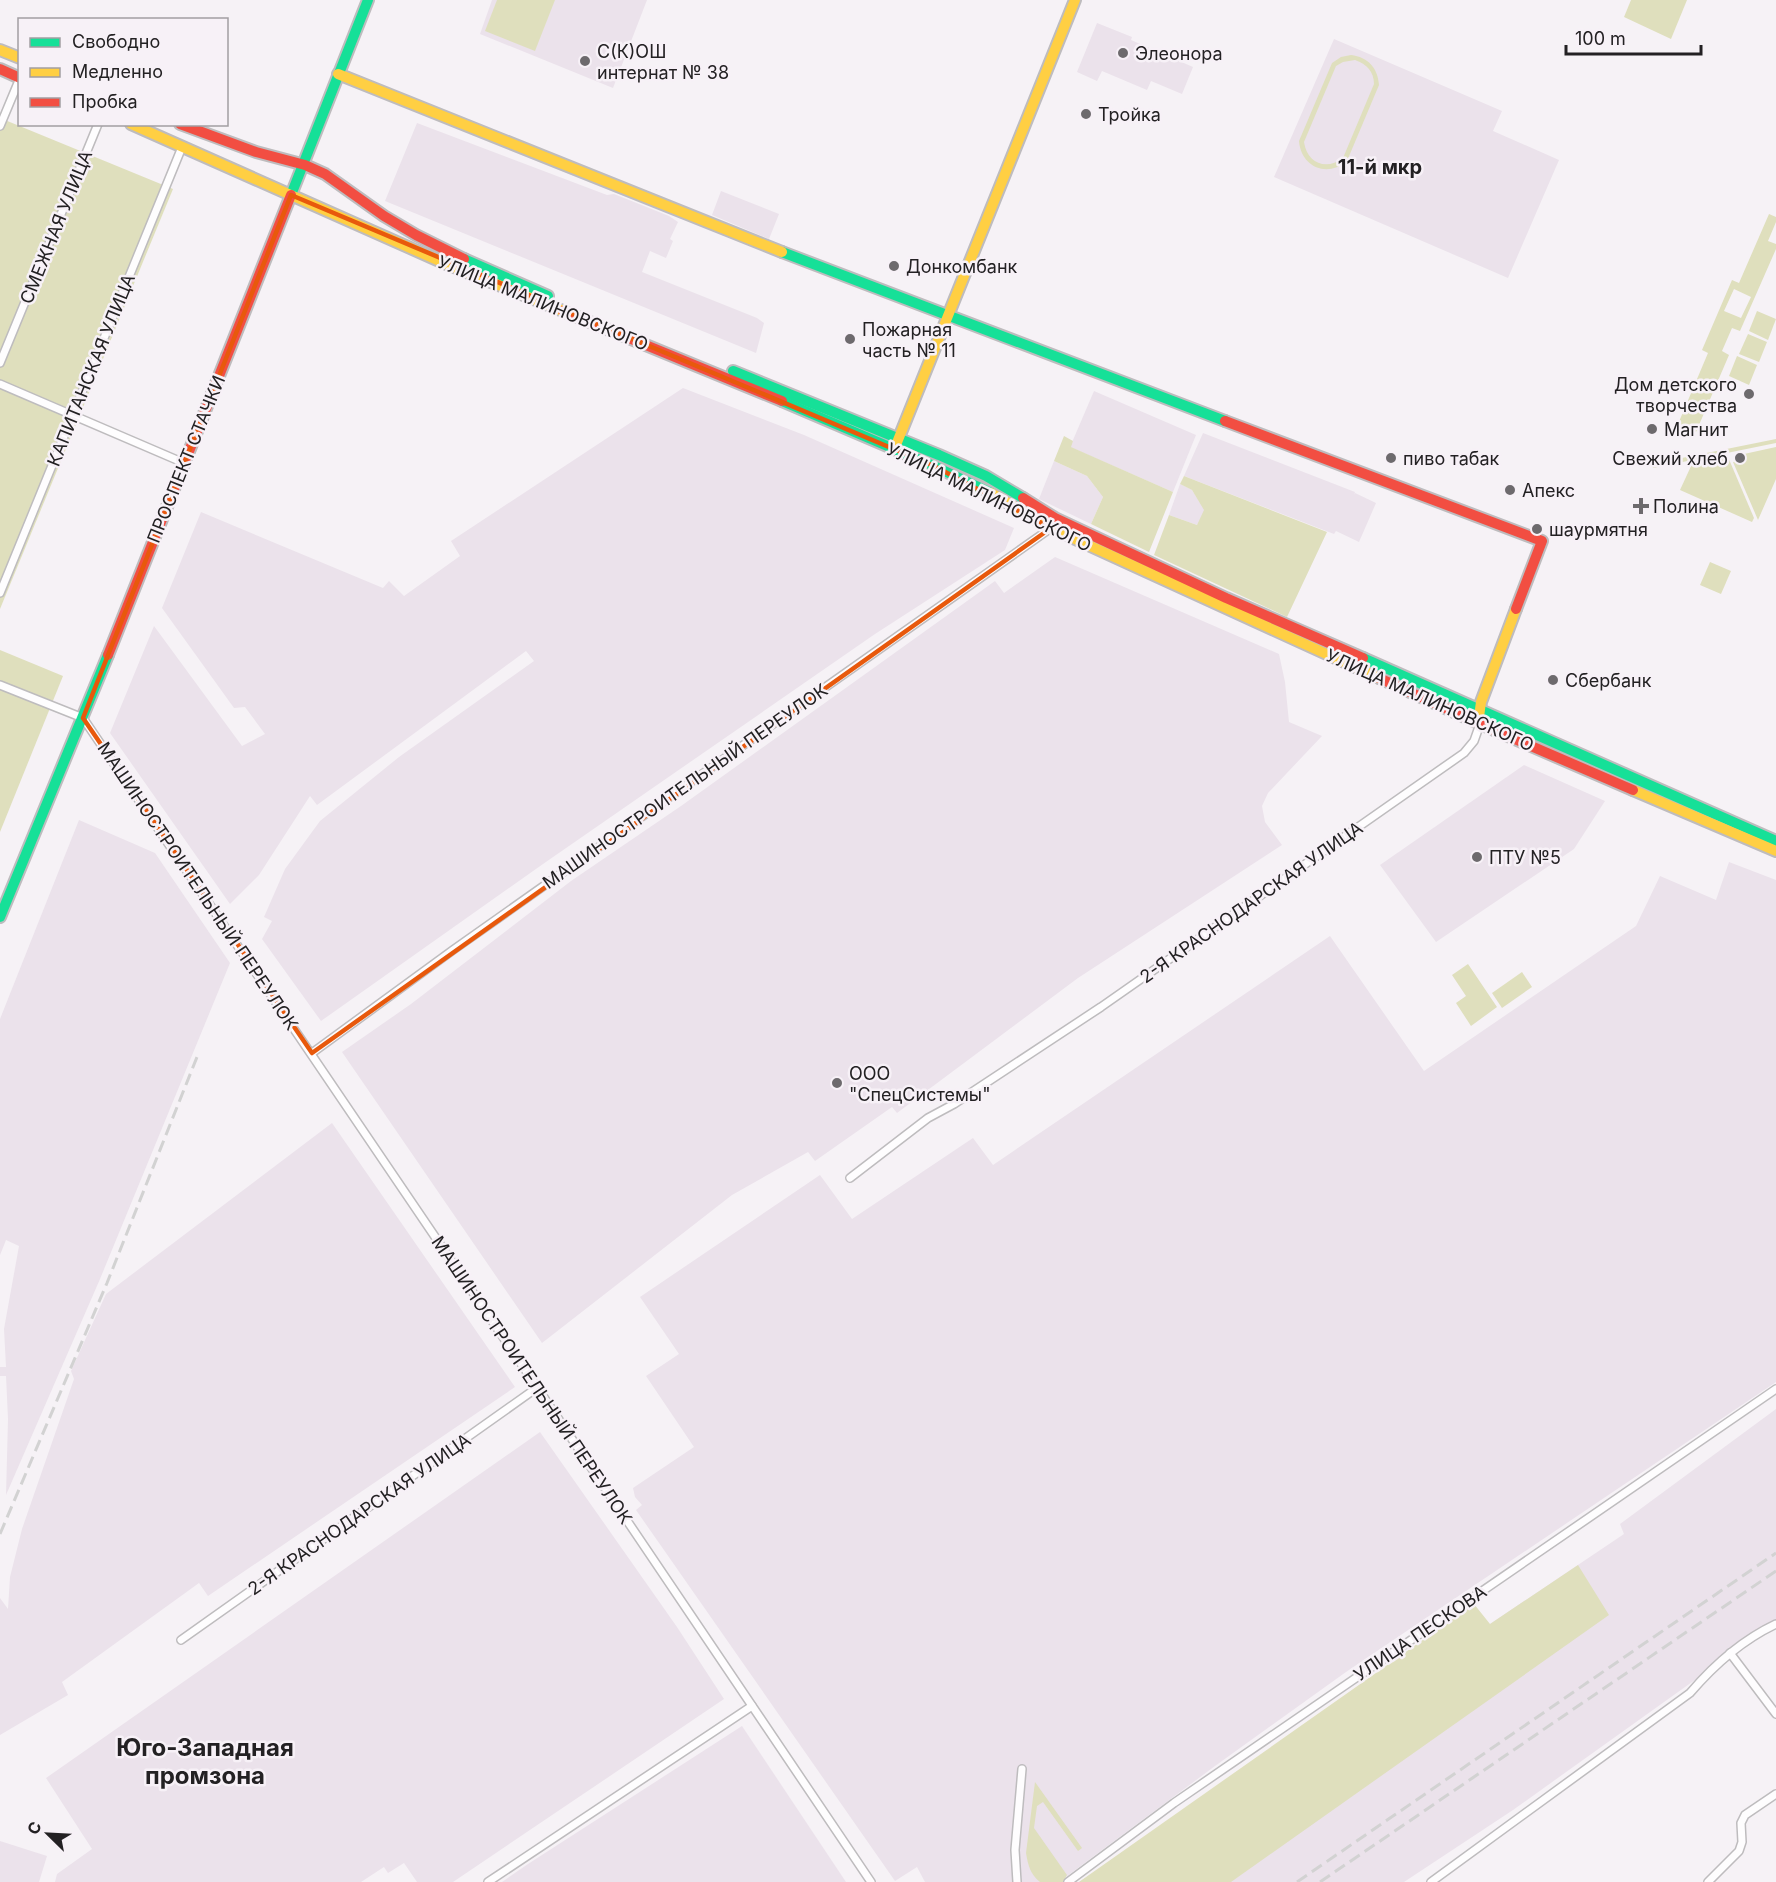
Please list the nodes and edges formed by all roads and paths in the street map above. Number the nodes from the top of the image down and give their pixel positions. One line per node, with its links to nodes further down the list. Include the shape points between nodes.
1 (368, 0): 6 (main road, ПРОСПЕКТ СТАЧКИ)
2 (1075, 0): 16 (main road)
3 (0, 50): 4 (main road)
4 (18, 57)
5 (0, 69): 7 (main road)
6 (338, 74): 14 (main road, ПРОСПЕКТ СТАЧКИ); 16 (main road)
7 (18, 77)
8 (18, 83): 9 (street)
9 (0, 126)
10 (97, 126): 17 (street, СМЕЖНАЯ УЛИЦА)
11 (135, 126): 13 (main road, УЛИЦА МАЛИНОВСКОГО)
12 (185, 126): 14 (main road, УЛИЦА МАЛИНОВСКОГО)
13 (182, 147): 15 (main road, УЛИЦА МАЛИНОВСКОГО); 19 (street, КАПИТАНСКАЯ УЛИЦА)
14 (305, 165): 15 (main road, ПРОСПЕКТ СТАЧКИ); 20 (main road, УЛИЦА МАЛИНОВСКОГО, via 449,252)
15 (291, 195): 20 (main road, УЛИЦА МАЛИНОВСКОГО, via 444,263); 21 (main road, ПРОСПЕКТ СТАЧКИ)
16 (949, 315): 20 (main road); 26 (main road, via 1542,541)
17 (0, 363)
18 (0, 384): 19 (street)
19 (73, 414): 21 (street); 24 (street, КАПИТАНСКАЯ УЛИЦА)
20 (897, 444): 22 (main road, УЛИЦА МАЛИНОВСКОГО, via 939,455 986,476); 23 (main road, УЛИЦА МАЛИНОВСКОГО)
21 (184, 463): 27 (main road, ПРОСПЕКТ СТАЧКИ)
22 (1055, 518): 23 (street); 26 (main road, УЛИЦА МАЛИНОВСКОГО)
23 (1051, 528): 28 (main road, УЛИЦА МАЛИНОВСКОГО); 32 (street, МАШИНОСТРОИТЕЛЬНЫЙ ПЕРЕУЛОК)
24 (0, 593)
25 (0, 685): 27 (street)
26 (1479, 711): 28 (main road); 29 (main road, УЛИЦА МАЛИНОВСКОГО)
27 (83, 718): 31 (main road, ПРОСПЕКТ СТАЧКИ); 32 (street, МАШИНОСТРОИТЕЛЬНЫЙ ПЕРЕУЛОК)
28 (1480, 724): 30 (main road, УЛИЦА МАЛИНОВСКОГО); 33 (street, 2-Я КРАСНОДАРСКАЯ УЛИЦА, via 1464,753 1101,1007 928,1118)
29 (1776, 841)
30 (1776, 851)
31 (0, 917)
32 (312, 1053): 34 (street, МАШИНОСТРОИТЕЛЬНЫЙ ПЕРЕУЛОК)
33 (850, 1178)
34 (538, 1387): 37 (street, 2-Я КРАСНОДАРСКАЯ УЛИЦА); 39 (street, МАШИНОСТРОИТЕЛЬНЫЙ ПЕРЕУЛОК)
35 (1776, 1389): 46 (street, УЛИЦА ПЕСКОВА, via 1174,1803)
36 (1776, 1624): 38 (street)
37 (181, 1640)
38 (1730, 1653): 40 (street); 47 (street, via 1690,1693)
39 (752, 1706): 43 (street); 44 (street, МАШИНОСТРОИТЕЛЬНЫЙ ПЕРЕУЛОК)
40 (1776, 1714)
41 (1022, 1769): 45 (street, via 1015,1850)
42 (1776, 1794): 48 (street, via 1745,1815 1739,1851)
43 (488, 1882)
44 (871, 1882)
45 (1017, 1882)
46 (1068, 1882)
47 (1431, 1882)
48 (1708, 1882)

